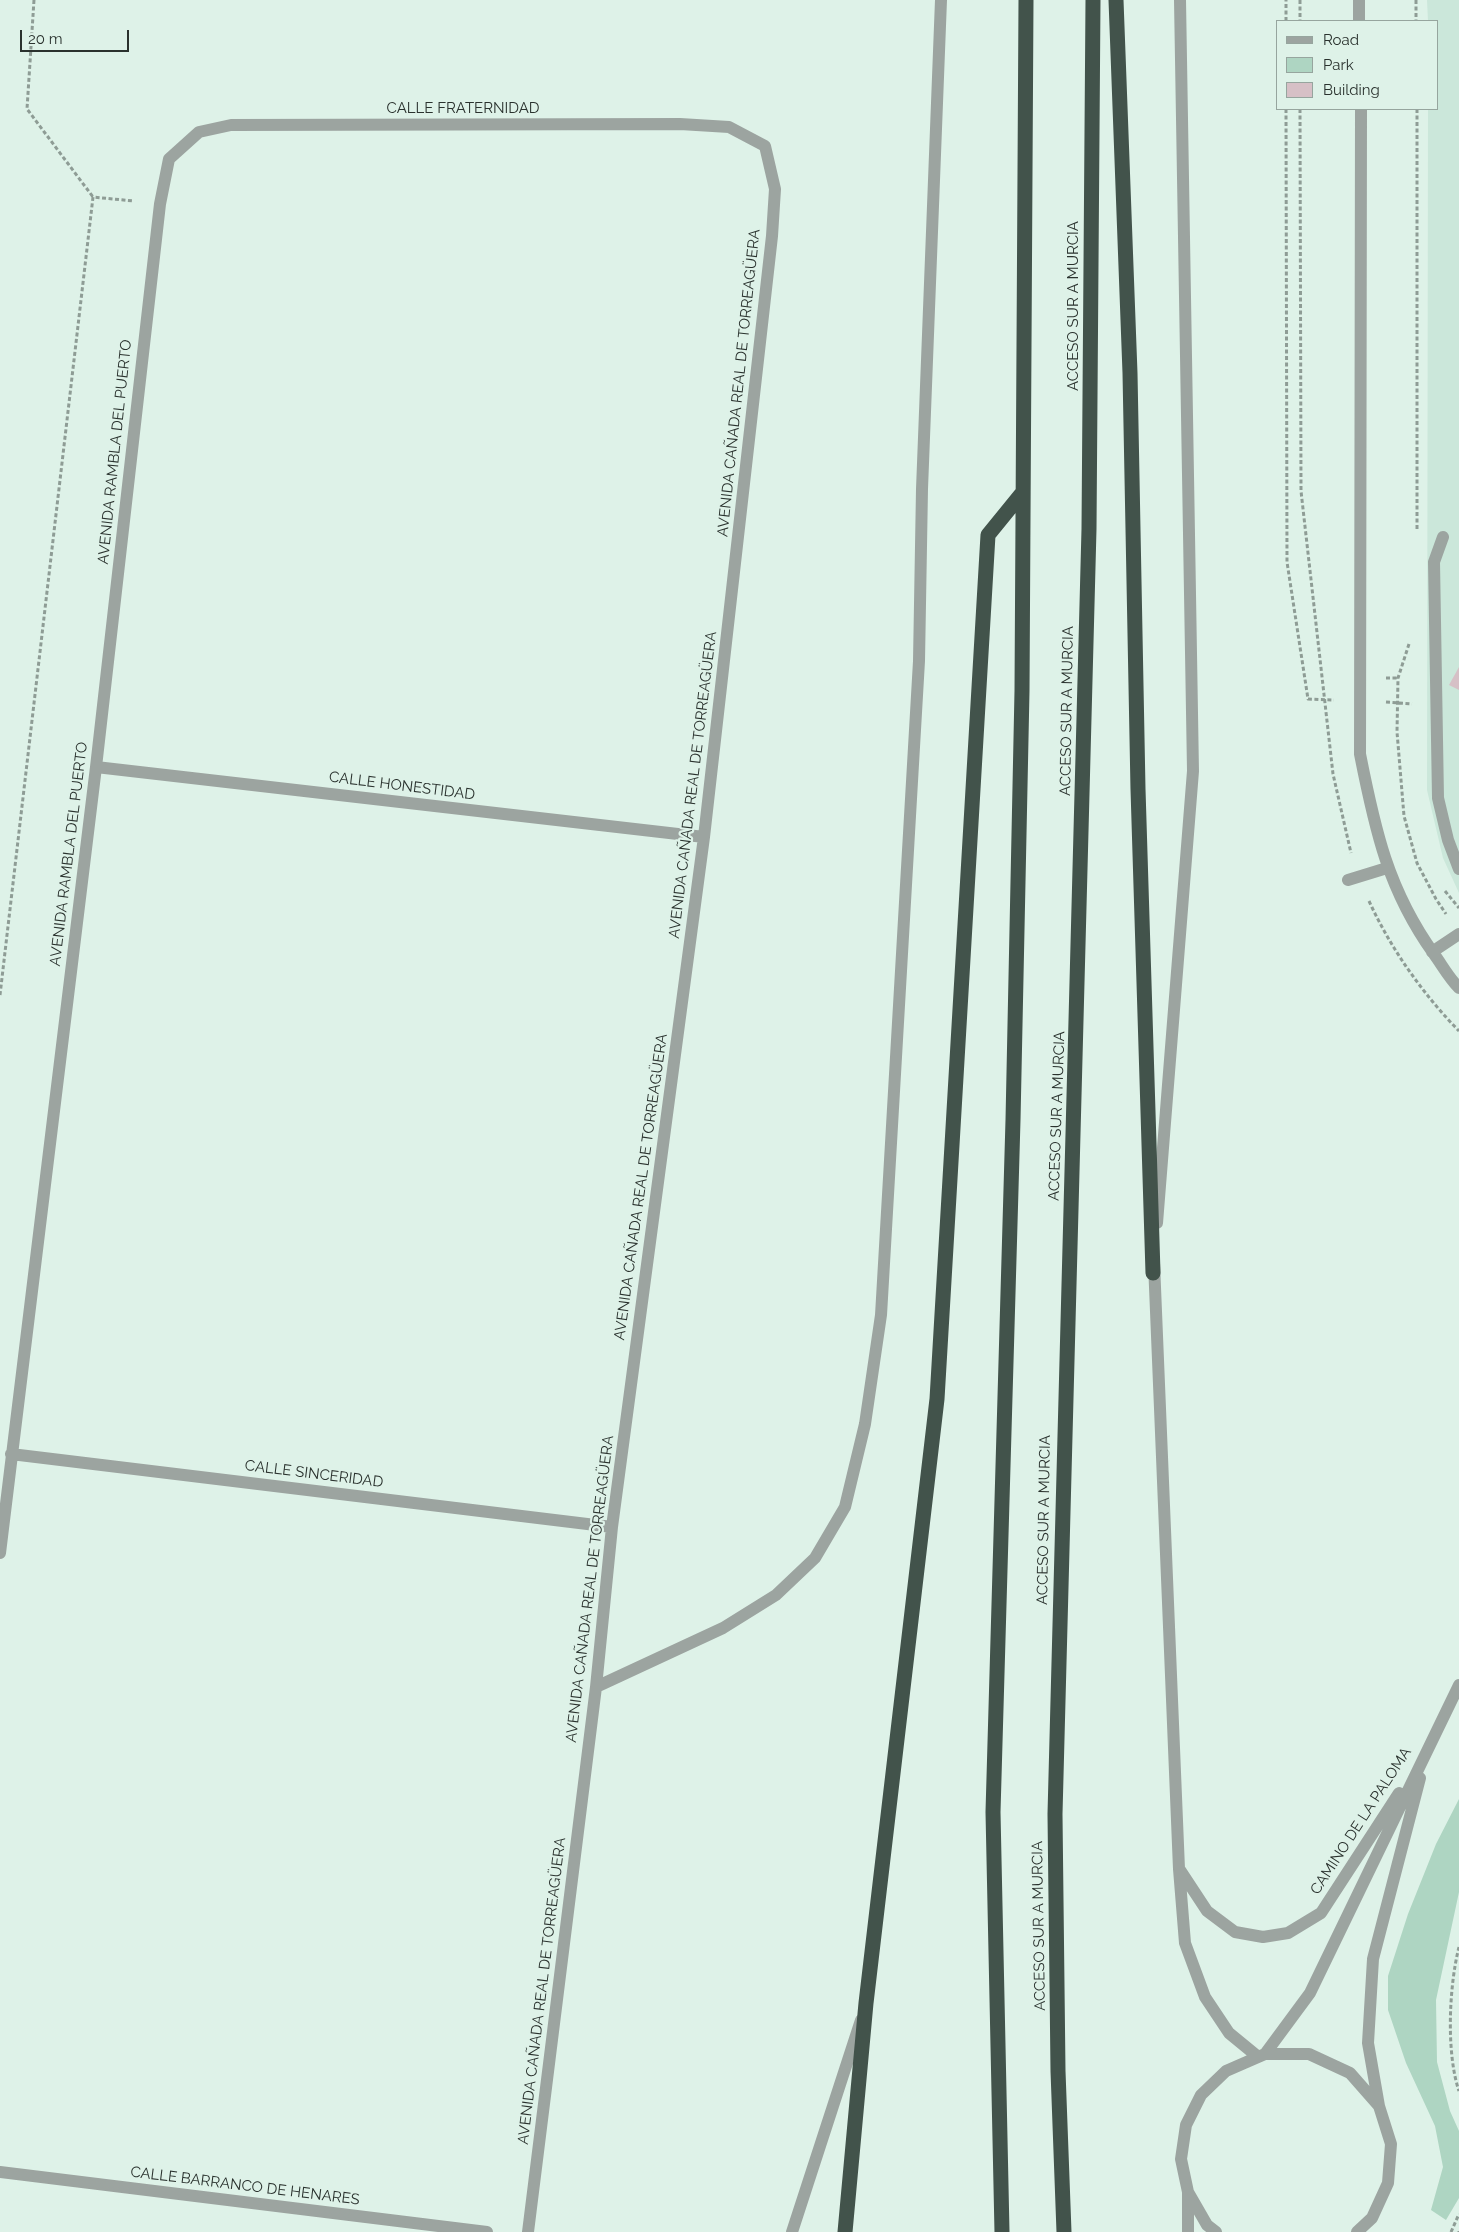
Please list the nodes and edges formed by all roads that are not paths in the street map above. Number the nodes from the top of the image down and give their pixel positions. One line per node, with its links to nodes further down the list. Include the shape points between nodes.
1 (941, 0): 26 (street, via 922,489 919,671 881,1315 865,1424 845,1507 815,1558 776,1595 723,1628)
2 (1026, 0): 11 (highway)
3 (1093, 0): 39 (highway, ACCESO SUR A MURCIA, via 1089,529 1055,1804 1058,2071)
4 (1116, 0): 21 (highway, via 1130,363)
5 (1180, 0): 21 (street, via 1193,771)
6 (1359, 0): 7 (street)
7 (1360, 20)
8 (1360, 110): 15 (street, via 1360,754 1372,817)
9 (765, 146): 10 (street, CALLE FRATERNIDAD, via 729,127 680,124 231,125 198,132); 14 (street, AVENIDA CAÑADA REAL DE TORREAGÜERA, via 774,189 772,236)
10 (169, 160): 13 (street, AVENIDA RAMBLA DEL PUERTO, via 160,204)
11 (1023, 492): 29 (highway, via 988,535 937,1399); 38 (highway, via 1014,1110 993,1812)
12 (1443, 537): 16 (street, via 1434,562 1438,798)
13 (96, 767): 14 (street, CALLE HONESTIDAD); 22 (street, AVENIDA RAMBLA DEL PUERTO)
14 (704, 837): 23 (street, AVENIDA CAÑADA REAL DE TORREAGÜERA)
15 (1388, 868): 17 (street); 19 (street, via 1404,904)
16 (1459, 869)
17 (1353, 879)
18 (1459, 934): 19 (street)
19 (1432, 952): 20 (street)
20 (1459, 988)
21 (1153, 1273): 28 (street)
22 (11, 1454): 23 (street, CALLE SINCERIDAD); 24 (street, AVENIDA RAMBLA DEL PUERTO)
23 (612, 1526): 26 (street, AVENIDA CAÑADA REAL DE TORREAGÜERA)
24 (0, 1553)
25 (1459, 1685): 27 (street, CAMINO DE LA PALOMA)
26 (596, 1687): 35 (street, AVENIDA CAÑADA REAL DE TORREAGÜERA)
27 (1427, 1749): 28 (street, CAMINO DE LA PALOMA, via 1321,1913 1288,1933 1263,1937 1235,1932 1207,1911); 30 (street, CAMINO DE LA PALOMA, via 1310,1993); 31 (street, CAMINO DE LA PALOMA, via 1373,1959 1368,2043)
28 (1180, 1869): 30 (street, via 1185,1943 1205,1997 1229,2033)
29 (866, 2004): 36 (street); 37 (highway)
30 (1261, 2055): 31 (street, via 1309,2054 1350,2073); 33 (street, via 1226,2071 1201,2095 1186,2125 1181,2159)
31 (1379, 2106): 42 (street, CAMINO DE LA PALOMA, via 1391,2144 1388,2183 1372,2218)
32 (0, 2172): 34 (street, CALLE BARRANCO DE HENARES)
33 (1188, 2192): 40 (street); 41 (street, via 1207,2225)
34 (487, 2232)
35 (528, 2232)
36 (792, 2232)
37 (845, 2232)
38 (1002, 2232)
39 (1064, 2232)
40 (1188, 2232)
41 (1216, 2232)
42 (1357, 2232)

